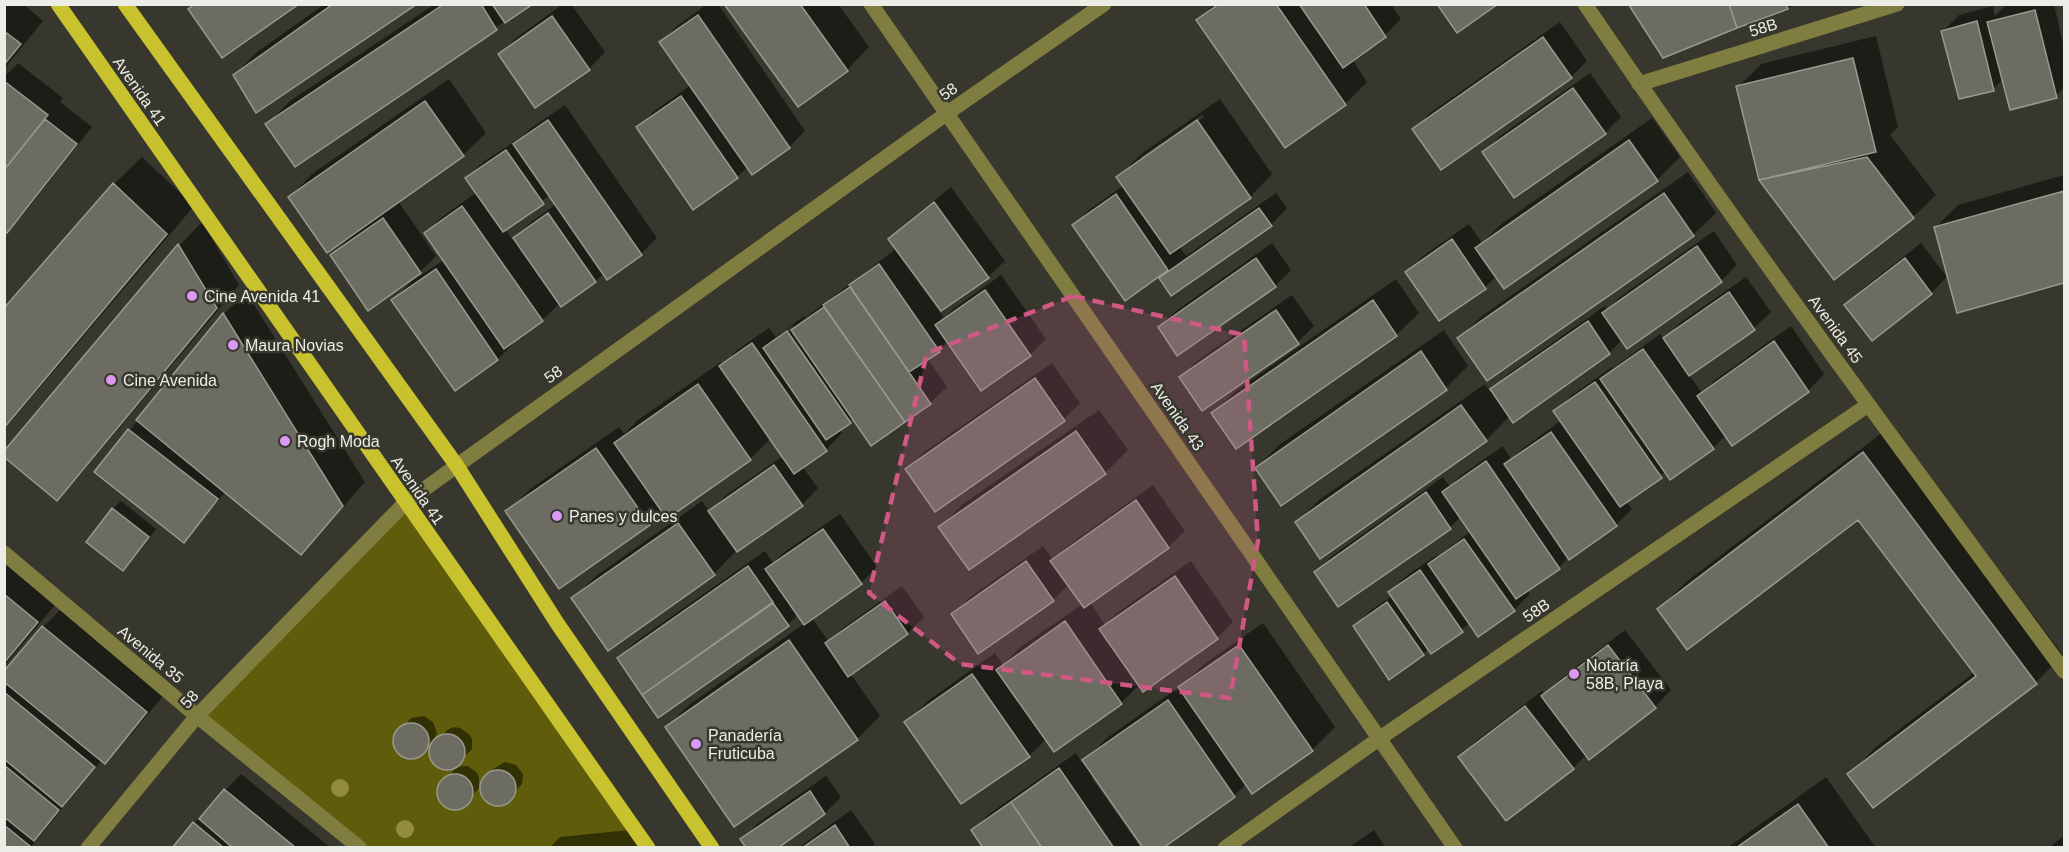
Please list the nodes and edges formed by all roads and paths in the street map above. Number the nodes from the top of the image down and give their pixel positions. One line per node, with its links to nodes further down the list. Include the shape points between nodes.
1 (58, 4): 11 (main road, Avenida 41)
2 (125, 4): 10 (main road)
3 (871, 4): 8 (street, Avenida 43)
4 (1104, 4): 8 (street, 58)
5 (1585, 4): 7 (street, Avenida 45)
6 (1897, 4): 7 (street, 58B)
7 (1639, 84): 9 (street, Avenida 45)
8 (946, 114): 10 (street, 58); 15 (street, Avenida 43)
9 (1868, 405): 13 (street, Avenida 45); 15 (street, 58B)
10 (457, 466): 11 (street, 58); 19 (main road, via 557,623)
11 (405, 503): 14 (street, 58); 18 (main road, Avenida 41)
12 (4, 553): 14 (street, Avenida 35)
13 (2064, 671)
14 (197, 716): 16 (street, 58); 17 (street, Avenida 35)
15 (1380, 738): 20 (street, 58B); 21 (street, Avenida 43)
16 (88, 848)
17 (360, 848)
18 (648, 848)
19 (712, 848)
20 (1225, 848)
21 (1455, 848)

